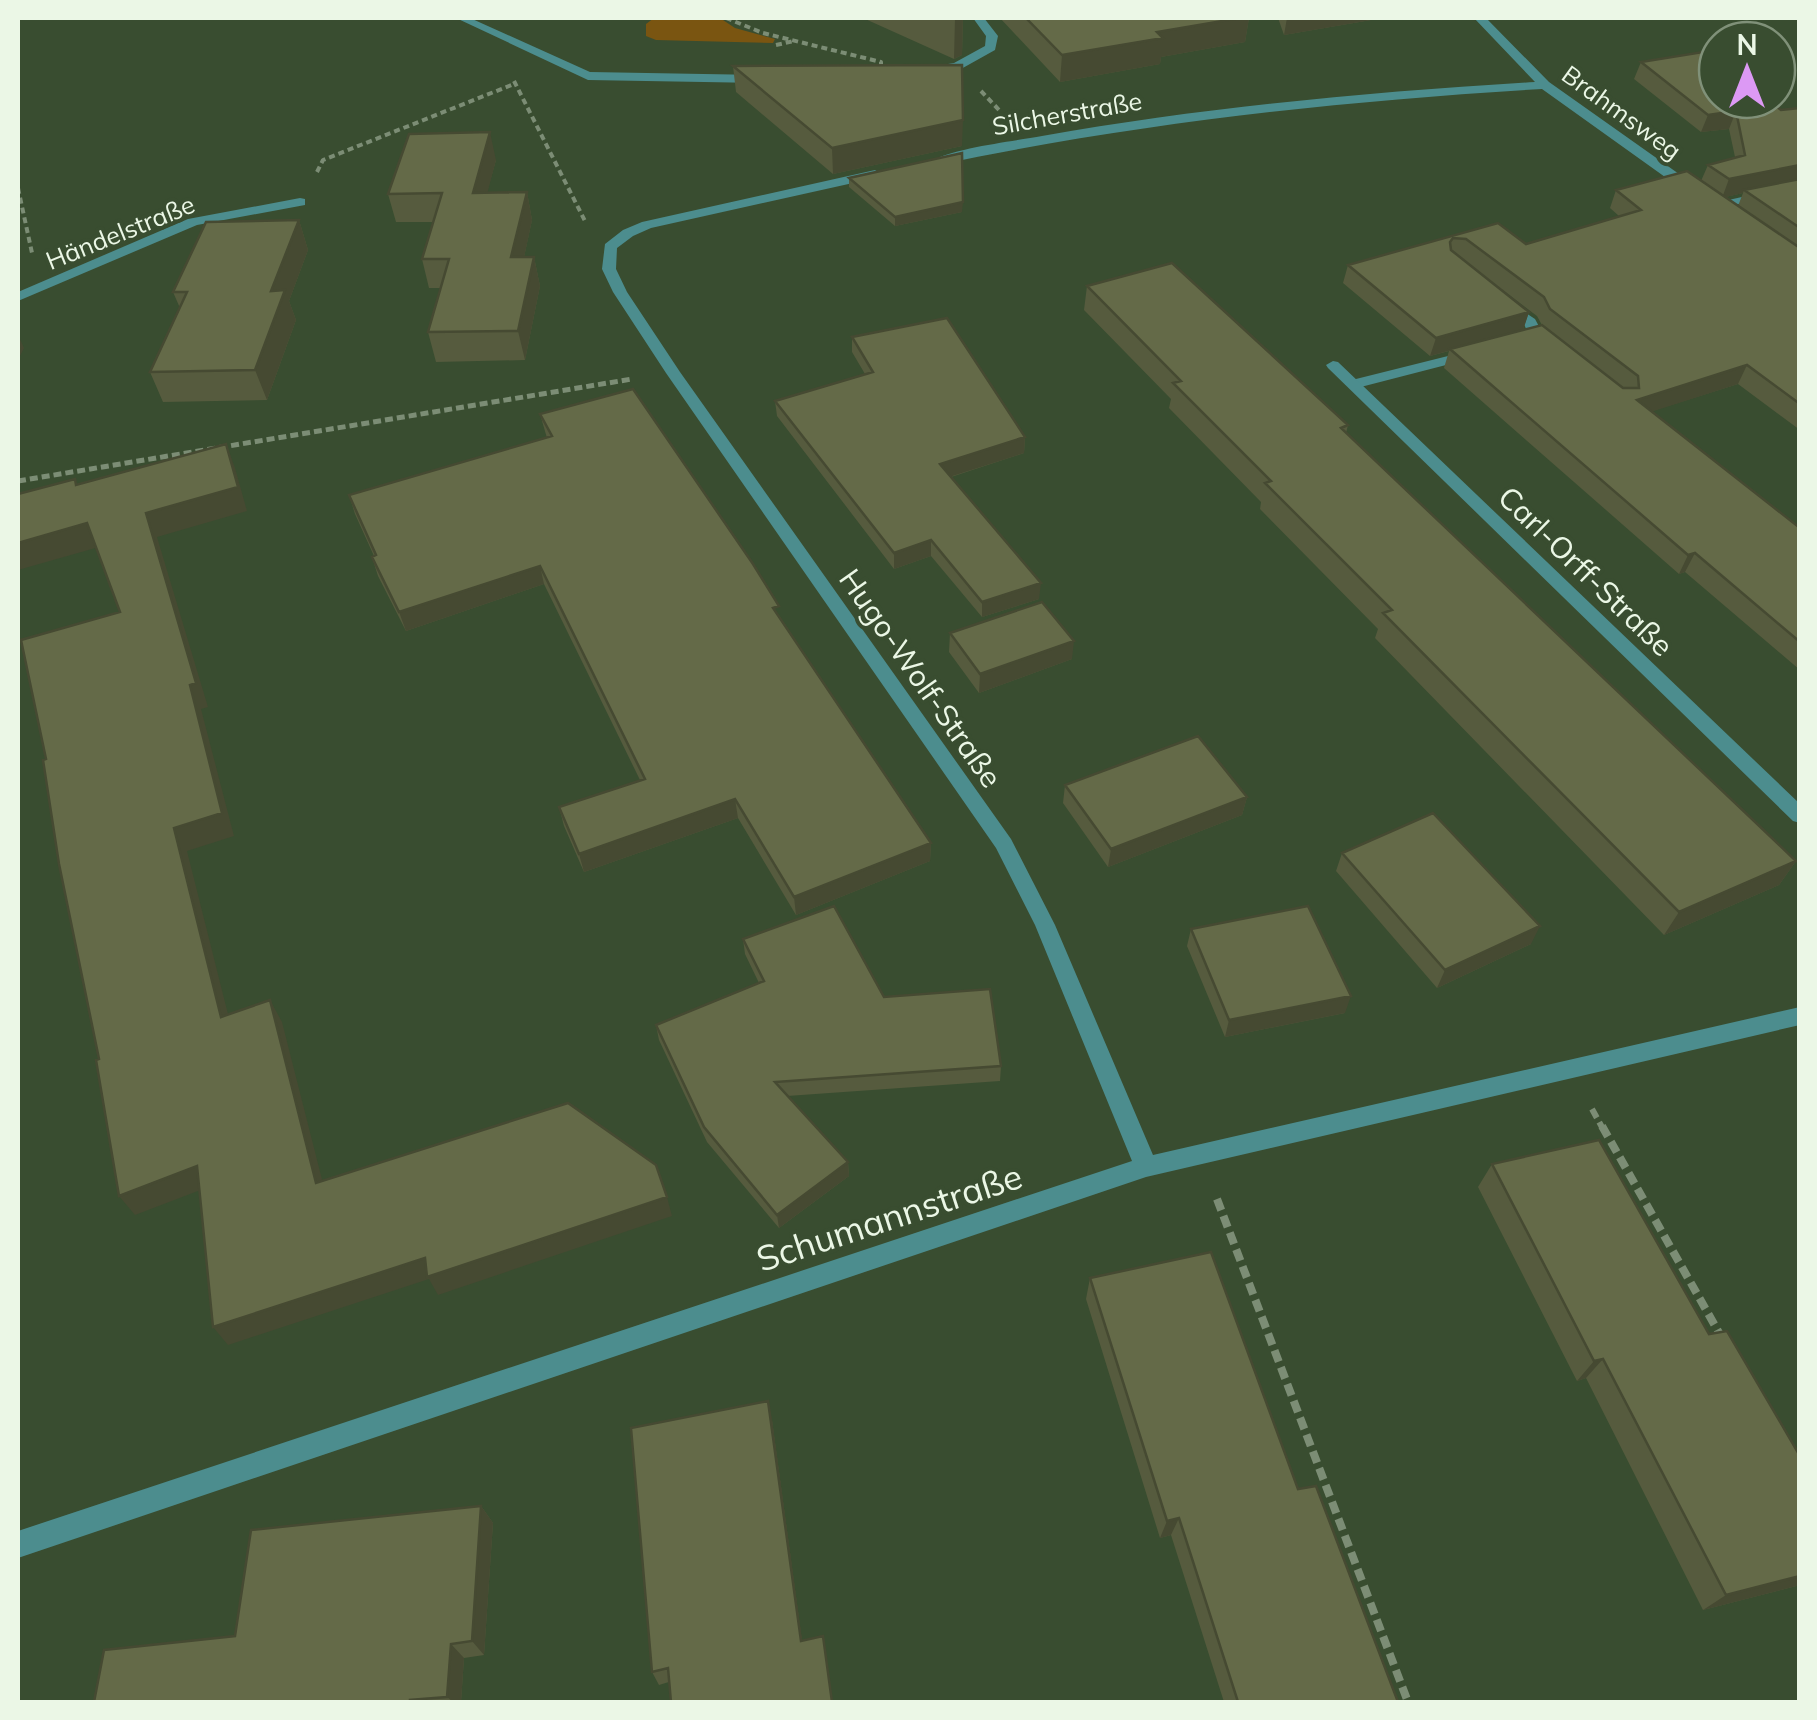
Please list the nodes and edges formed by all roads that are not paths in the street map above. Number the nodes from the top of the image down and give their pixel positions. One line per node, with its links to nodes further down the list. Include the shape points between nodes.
1 (462, 18): 4 (street, via 588,76)
2 (979, 18): 5 (street, via 992,36 981,57)
3 (1480, 18): 6 (street, Brahmsweg)
4 (782, 79)
5 (881, 80)
6 (1545, 84): 7 (street, Silcherstraße, via 1204,114); 11 (street, Brahmsweg)
7 (913, 166)
8 (894, 170): 21 (street, Hugo-Wolf-Straße, via 648,225 610,248 609,269 662,356 1004,844 1046,925)
9 (1800, 188): 11 (street)
10 (300, 202): 14 (street, Händelstraße, via 193,222)
11 (1713, 205): 12 (street, Brahmsweg)
12 (1728, 215)
13 (1484, 287): 15 (street)
14 (18, 297)
15 (1534, 332): 16 (street); 18 (street, via 1527,340)
16 (1549, 344)
17 (1333, 365): 18 (street, Carl-Orff-Straße)
18 (1353, 384): 19 (street, Carl-Orff-Straße)
19 (1800, 816)
20 (1800, 1016): 21 (street, Schumannstraße)
21 (1146, 1168): 22 (street, Schumannstraße)
22 (18, 1544)

